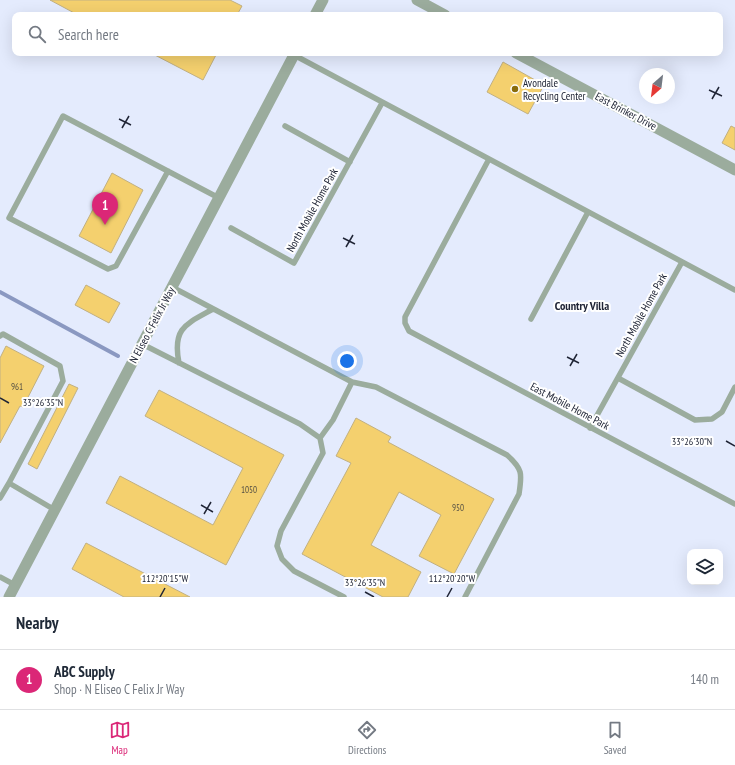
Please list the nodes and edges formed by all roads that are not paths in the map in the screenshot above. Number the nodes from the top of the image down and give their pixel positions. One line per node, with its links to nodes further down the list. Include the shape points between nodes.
1 (323, 0): 3 (street)
2 (417, 0): 4 (street)
3 (317, 12)
4 (439, 12)
5 (293, 56): 14 (street, N Eliseo C Felix Jr Way)
6 (298, 56): 8 (lane)
7 (522, 56): 12 (street, East Brinker Drive)
8 (382, 103): 10 (lane); 11 (lane, North Mobile Home Park)
9 (285, 126): 11 (lane)
10 (489, 159): 15 (lane); 28 (lane, East Mobile Home Park, via 405,318 405,323 409,331)
11 (350, 162): 16 (lane, North Mobile Home Park, via 294,263)
12 (735, 170)
13 (168, 171): 13 (lane, via 63,116 9,218 108,269 116,266); 14 (lane)
14 (219, 198): 18 (street, N Eliseo C Felix Jr Way)
15 (588, 212): 17 (lane); 21 (lane)
16 (231, 228)
17 (682, 262): 19 (lane); 25 (lane, North Mobile Home Park)
18 (172, 287): 20 (lane); 23 (street, N Eliseo C Felix Jr Way)
19 (735, 290)
20 (213, 309): 24 (lane, via 188,323 179,334 176,347); 26 (lane)
21 (531, 319)
22 (0, 336): 30 (lane, via 3,334 60,366 63,381)
23 (142, 344): 24 (lane); 33 (street, N Eliseo C Felix Jr Way)
24 (179, 363): 29 (lane, via 300,424)
25 (618, 378): 27 (lane, via 694,420 712,419 722,412); 28 (lane, North Mobile Home Park)
26 (352, 382): 29 (lane, via 333,420); 38 (lane, via 376,387 507,455 518,464 522,476 519,494)
27 (735, 387)
28 (590, 428): 32 (lane, East Mobile Home Park)
29 (320, 438): 37 (lane, via 323,453 281,531 278,546 282,559 294,571)
30 (9, 484): 31 (lane); 33 (lane)
31 (0, 498)
32 (735, 504)
33 (56, 510): 35 (street, N Eliseo C Felix Jr Way)
34 (0, 577): 35 (lane)
35 (15, 585): 36 (street, N Eliseo C Felix Jr Way)
36 (9, 597)
37 (344, 597)
38 (465, 597)

